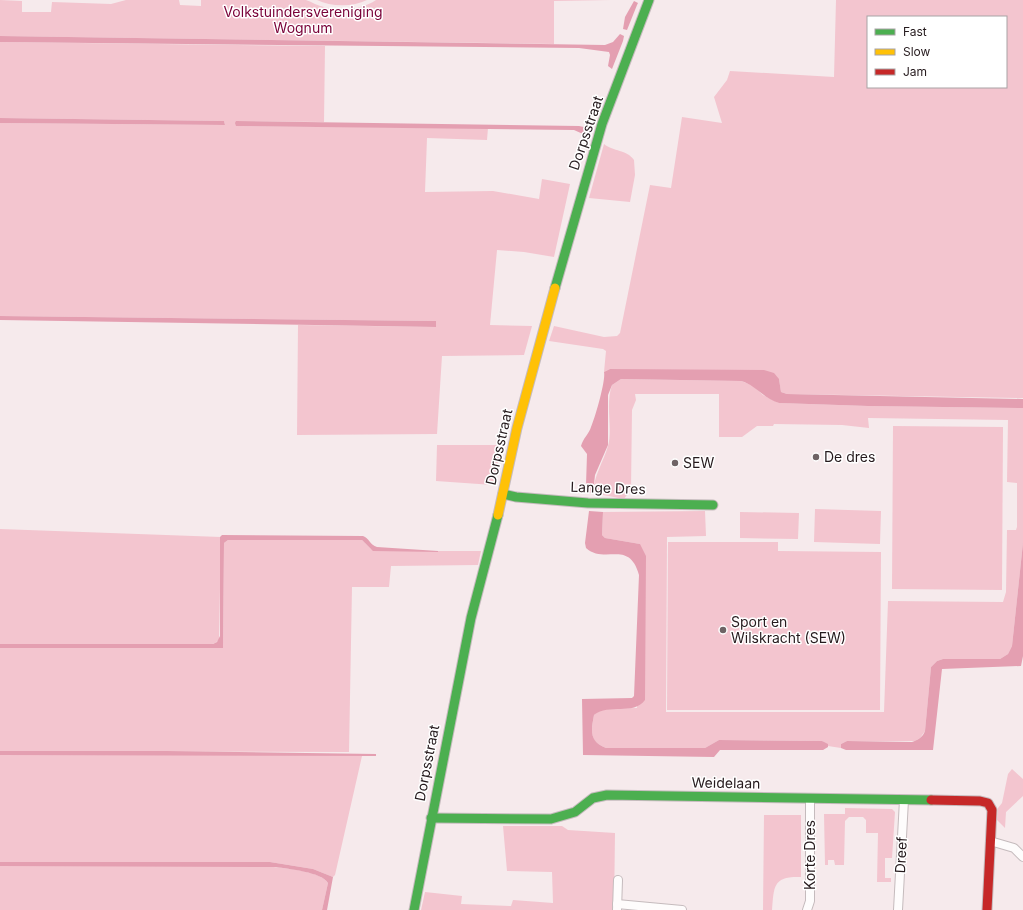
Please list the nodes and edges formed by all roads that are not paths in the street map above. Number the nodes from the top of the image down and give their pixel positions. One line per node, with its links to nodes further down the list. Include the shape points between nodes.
1 (649, 0): 2 (street, Dorpsstraat, via 596,141 580,193 568,247 560,268 519,421)
2 (503, 494): 3 (street, Lange Dres, via 588,503); 6 (street, Dorpsstraat, via 471,618)
3 (713, 505)
4 (810, 799): 5 (street, Weidelaan); 6 (street, Weidelaan, via 607,795 592,798 575,812 551,819); 13 (street, Korte Dres, via 810,900)
5 (904, 800): 7 (street, Weidelaan, via 988,803 992,810); 14 (street, Dreef)
6 (431, 818): 11 (street, Dorpsstraat)
7 (990, 841): 8 (street, via 1014,848); 15 (street)
8 (1023, 857)
9 (618, 880): 10 (street)
10 (617, 907): 12 (street)
11 (414, 910)
12 (682, 910)
13 (807, 910)
14 (898, 910)
15 (987, 910)

